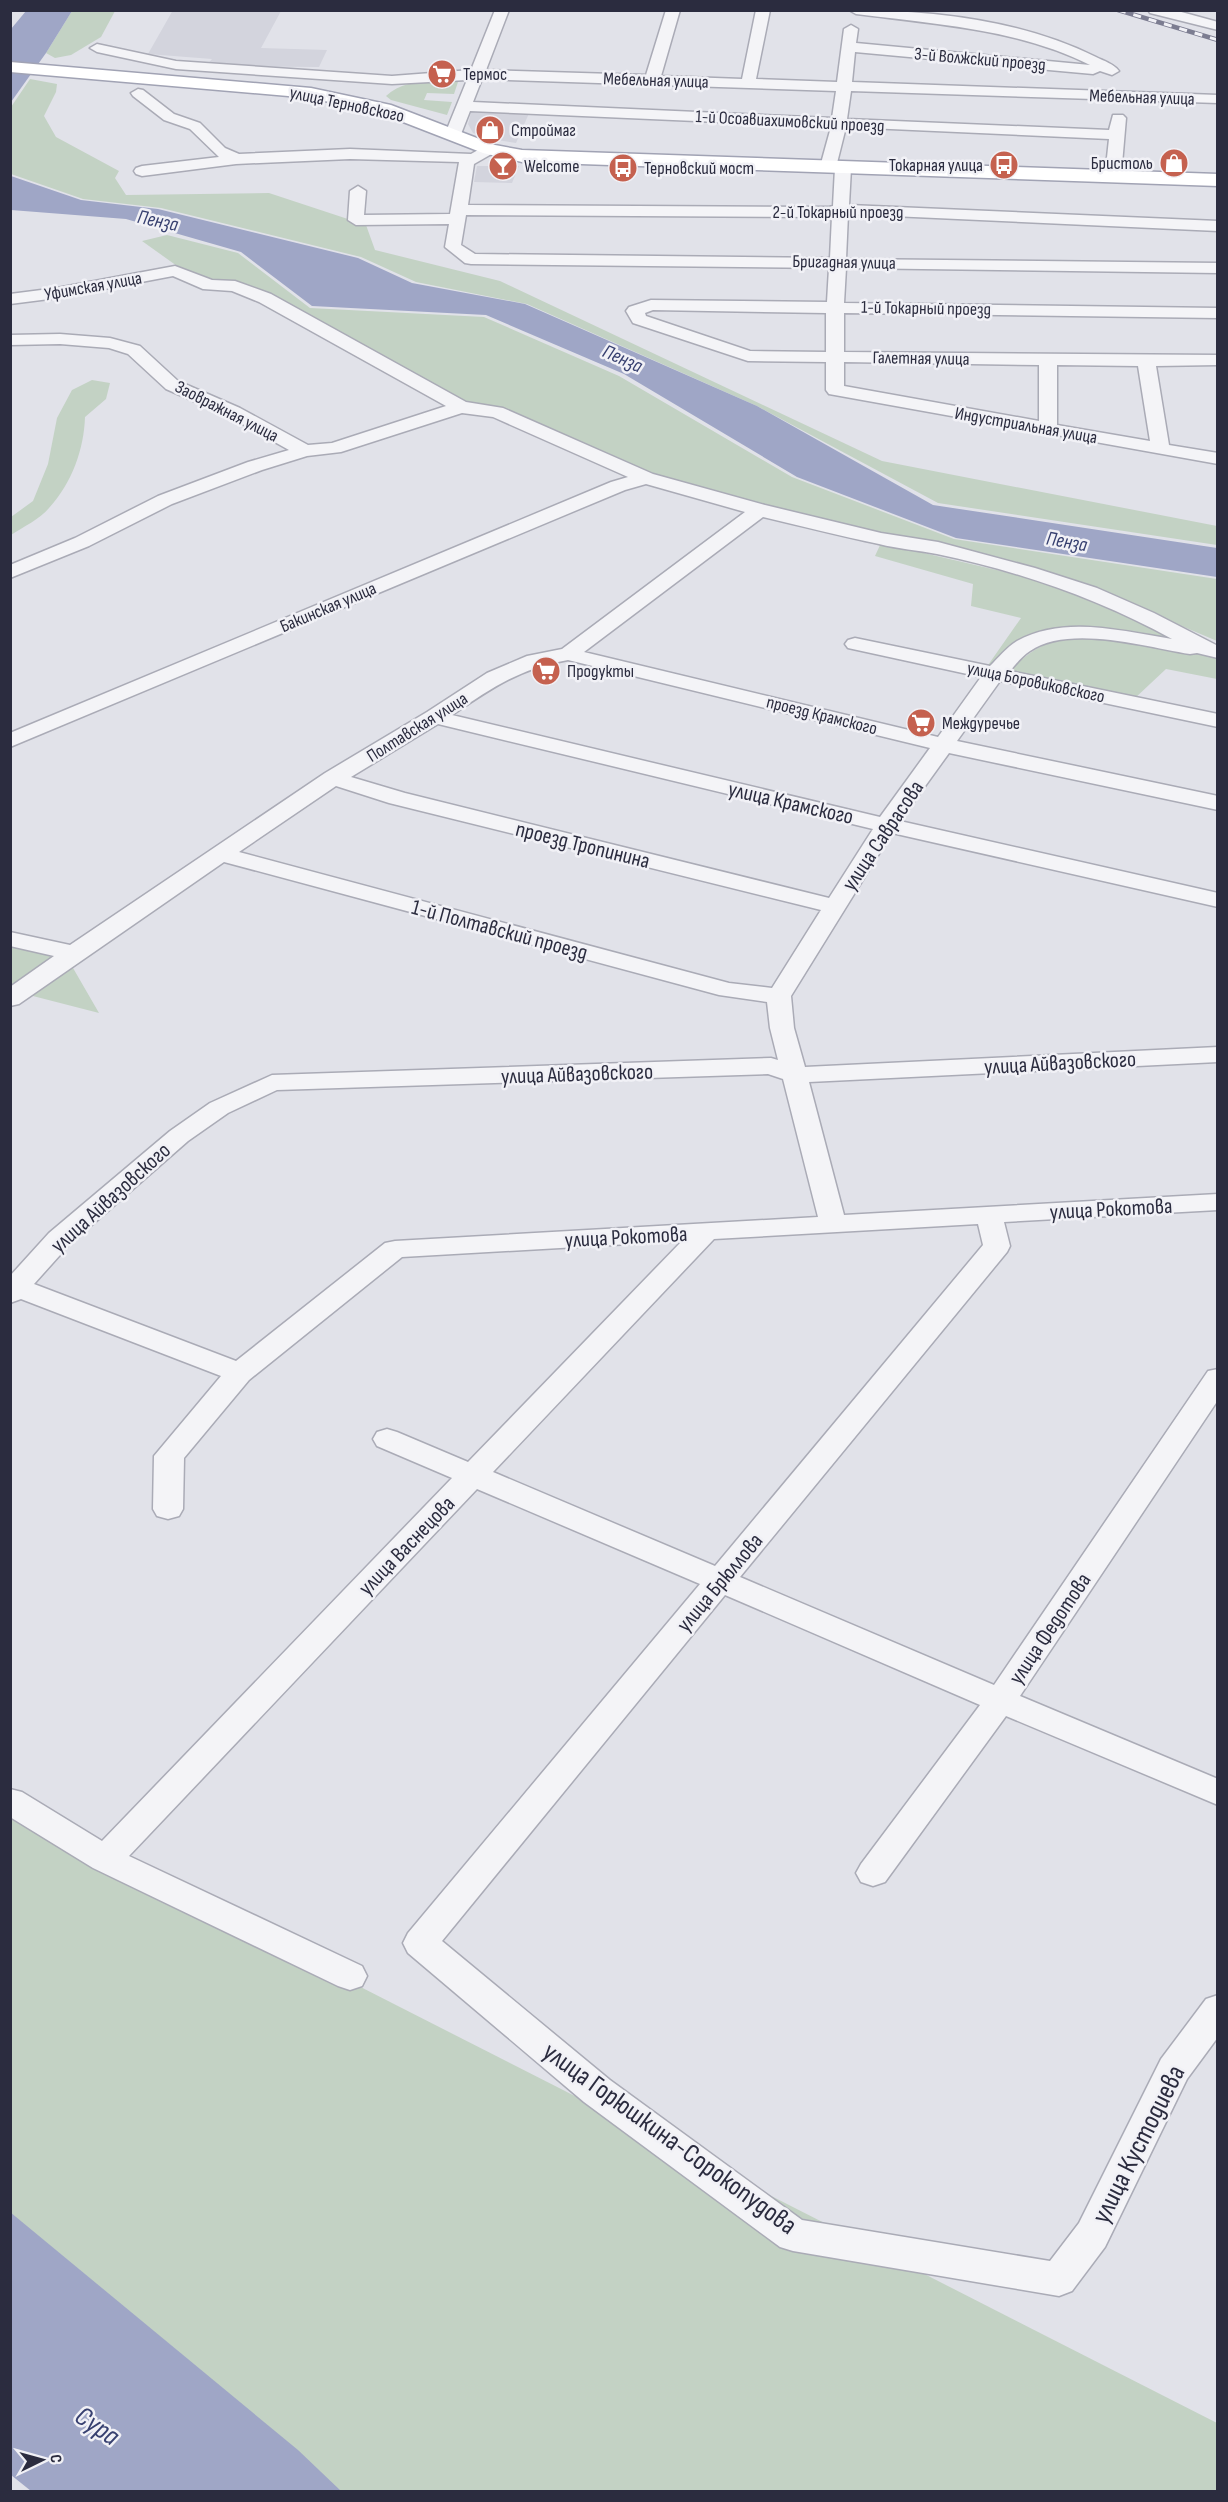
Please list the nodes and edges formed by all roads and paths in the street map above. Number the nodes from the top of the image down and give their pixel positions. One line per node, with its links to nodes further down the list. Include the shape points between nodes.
1 (502, 10): 11 (street)
2 (673, 10): 13 (street)
3 (763, 10): 14 (street)
4 (855, 10): 7 (street); 10 (street, via 998,28 1082,54)
5 (1155, 10): 6 (street)
6 (1218, 26)
7 (849, 47): 10 (street, 3-й Волжский проезд); 15 (street)
8 (97, 48): 12 (street, Мебельная улица, via 176,65)
9 (10, 67): 19 (main road, улица Терновского, via 253,86)
10 (1112, 71): 17 (street)
11 (475, 74): 12 (street, Мебельная улица); 13 (street, Мебельная улица); 20 (street)
12 (392, 81): 19 (street)
13 (652, 81): 14 (street, Мебельная улица)
14 (748, 83): 15 (street, Мебельная улица)
15 (844, 86): 17 (street, Мебельная улица); 21 (street)
16 (138, 93): 26 (street, via 169,117 195,126 220,151)
17 (1118, 96): 18 (street, Мебельная улица); 23 (street)
18 (1218, 99)
19 (363, 103): 22 (main road, улица Терновского)
20 (463, 106): 21 (street, 1-й Осоавиахимовский проезд); 22 (street)
21 (839, 124): 23 (street, 1-й Осоавиахимовский проезд); 27 (street)
22 (453, 134): 24 (main road, улица Терновского)
23 (1117, 135): 29 (street)
24 (490, 149): 25 (street); 27 (main road, улица Терновского, via 556,158)
25 (471, 158): 26 (street, улица Терновского, via 351,154); 33 (street)
26 (236, 159): 28 (street, улица Терновского)
27 (835, 167): 29 (main road, улица Терновского); 32 (street)
28 (142, 171)
29 (1113, 176): 30 (main road, улица Терновского)
30 (1218, 180)
31 (358, 191): 33 (street, 2-й Токарный проезд, via 356,220)
32 (840, 209): 33 (street, 2-й Токарный проезд); 34 (street, 2-й Токарный проезд); 35 (street)
33 (458, 214): 35 (street, Бригадная улица, via 453,247 471,259)
34 (1218, 226)
35 (838, 262): 36 (street, Бригадная улица); 38 (street)
36 (1218, 268)
37 (10, 299): 46 (street, Уфимская улица, via 175,271 209,285 235,286 265,298)
38 (835, 307): 39 (street, 1-й Токарный проезд, via 651,305); 40 (street, 1-й Токарный проезд); 42 (street)
39 (635, 311): 42 (street, Галетная улица, via 639,319 748,356)
40 (1218, 313)
41 (12, 340): 49 (street, Заовражная улица, via 110,343 134,350 172,385 234,412)
42 (836, 357): 43 (street, Галетная улица); 47 (street, Индустриальная улица, via 835,390)
43 (1047, 360): 45 (street, Галетная улица); 47 (street)
44 (1218, 360): 45 (street, Галетная улица)
45 (1146, 361): 48 (street)
46 (460, 407): 49 (street, Заовражная улица, via 334,448); 51 (street, via 498,412)
47 (1048, 429): 48 (street, Индустриальная улица)
48 (1161, 450): 50 (street, Индустриальная улица)
49 (305, 451): 53 (street, Заовражная улица, via 165,501)
50 (1218, 459)
51 (646, 478): 52 (street); 60 (street, Бакинская улица, via 618,486)
52 (760, 510): 55 (street, via 938,548 1028,572 1147,616); 56 (street, Полтавская улица)
53 (10, 572)
54 (855, 644): 57 (street, улица Боровиковского)
55 (1213, 651): 57 (street, улица Саврасова, via 1092,632 1055,634 1023,645)
56 (568, 654): 58 (street, Полтавская улица, via 534,660 494,677); 61 (street, проезд Крамского)
57 (994, 674): 59 (street, улица Боровиковского); 61 (street, улица Саврасова)
58 (435, 717): 62 (street, Полтавская улица); 64 (street, улица Крамского)
59 (1218, 721)
60 (10, 741)
61 (943, 745): 63 (street, проезд Крамского); 64 (street, улица Саврасова)
62 (333, 778): 65 (street, Полтавская улица); 67 (street, проезд Тропинина, via 396,798)
63 (1218, 803)
64 (886, 825): 66 (street, улица Крамского); 67 (street, улица Саврасова)
65 (222, 854): 69 (street, Полтавская улица); 70 (street, 1-й Полтавский проезд, via 728,990)
66 (1218, 900)
67 (835, 906): 70 (street, улица Саврасова)
68 (10, 939): 69 (street)
69 (79, 963): 71 (street, Полтавская улица)
70 (779, 996): 73 (street, via 782,1028)
71 (10, 999)
72 (1218, 1054): 73 (street, улица Айвазовского)
73 (795, 1075): 76 (street); 78 (street, улица Айвазовского, via 771,1066 272,1083 219,1108 179,1136 59,1239)
74 (1218, 1202): 75 (street, улица Рокотова)
75 (989, 1215): 76 (street, улица Рокотова); 84 (street, улица Брюллова, via 997,1246)
76 (832, 1224): 77 (street, улица Рокотова)
77 (707, 1231): 79 (street, улица Рокотова, via 395,1249); 82 (street, улица Васнецова)
78 (13, 1290): 79 (street)
79 (240, 1373): 83 (street, улица Рокотова, via 169,1456)
80 (1218, 1378): 85 (street, улица Федотова)
81 (387, 1439): 82 (street)
82 (472, 1476): 84 (street); 88 (street, улица Васнецова)
83 (168, 1509)
84 (720, 1581): 85 (street); 90 (street, улица Брюллова)
85 (1000, 1701): 86 (street); 89 (street, улица Федотова)
86 (1218, 1793)
87 (10, 1800): 88 (street)
88 (105, 1859): 91 (street)
89 (873, 1873)
90 (420, 1943): 93 (street, улица Горюшкина-Сорокопудова, via 597,2091 794,2235)
91 (350, 1976)
92 (1218, 2009): 93 (street, улица Кустодиева, via 1174,2068 1092,2235)
93 (1059, 2279)

